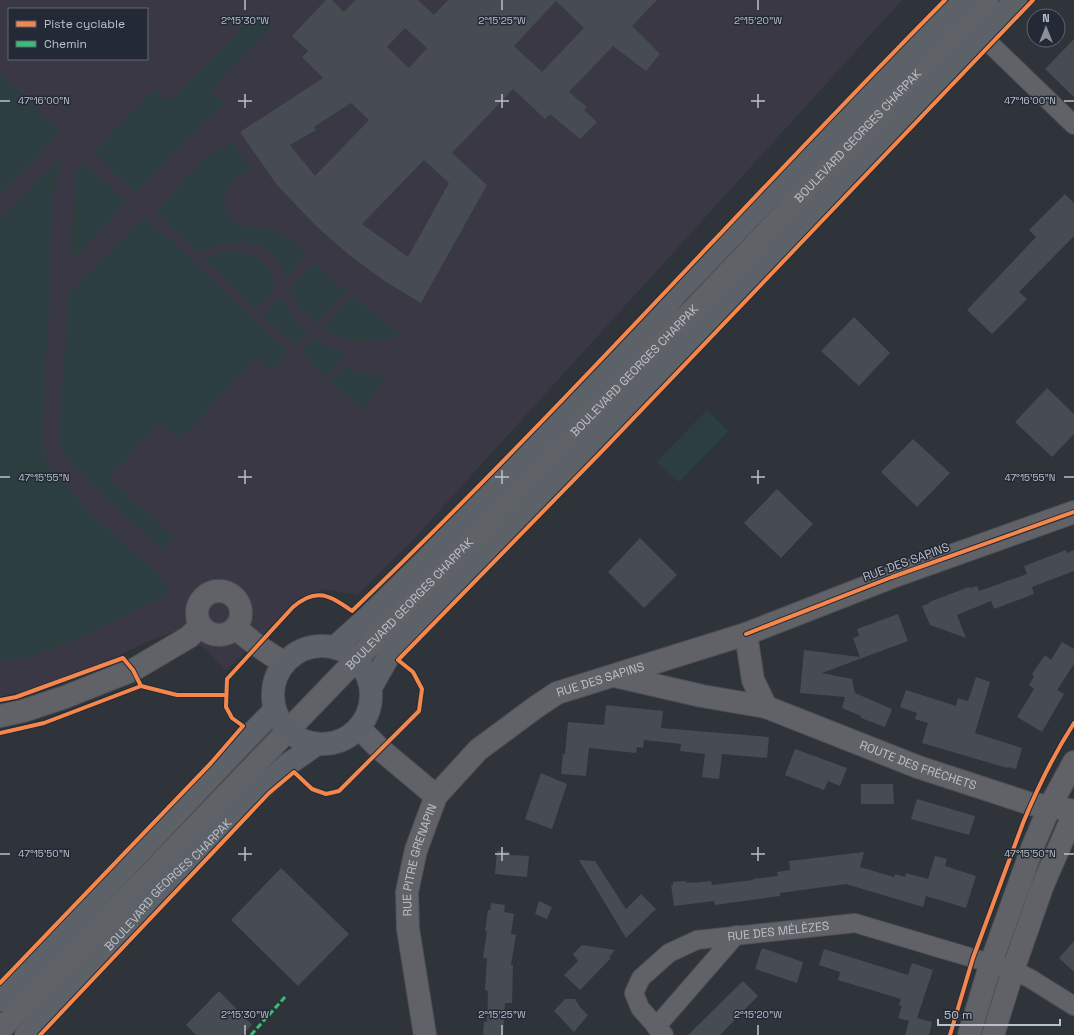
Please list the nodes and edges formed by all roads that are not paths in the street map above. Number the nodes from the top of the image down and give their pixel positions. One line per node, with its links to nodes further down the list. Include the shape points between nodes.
1 (965, 0): 10 (main road, BOULEVARD GEORGES CHARPAK, via 739,228 659,316 424,562)
2 (987, 0): 11 (street, BOULEVARD GEORGES CHARPAK)
3 (1016, 0): 4 (main road, BOULEVARD GEORGES CHARPAK)
4 (982, 36): 5 (street); 15 (main road, BOULEVARD GEORGES CHARPAK, via 707,325 681,348 443,596 391,652)
5 (1074, 125)
6 (1074, 512): 9 (street, RUE DES SAPINS, via 892,577)
7 (200, 626): 8 (street, via 217,635 224,635); 8 (street, via 196,612 198,605 206,594 219,591 232,595 237,600 241,614); 20 (street, via 189,638 133,670 65,697)
8 (235, 628): 13 (street)
9 (746, 634): 12 (street, RUE DES SAPINS); 18 (street, via 753,680)
10 (335, 647): 11 (main road); 13 (main road, via 321,645 307,648 294,654)
11 (357, 660): 15 (main road, via 366,672); 22 (street, BOULEVARD GEORGES CHARPAK)
12 (660, 661): 14 (street, RUE DES SAPINS); 16 (street)
13 (284, 663): 19 (main road, via 276,677 272,694)
14 (613, 676): 16 (street, ROUTE DES FRÉCHETS); 17 (street, RUE DES SAPINS, via 557,693)
15 (371, 687): 21 (main road, via 371,702 367,716)
16 (666, 687): 18 (street, ROUTE DES FRÉCHETS)
17 (536, 707): 25 (street, RUE PITRE GRENAPIN, via 478,750)
18 (766, 707): 26 (street, ROUTE DES FRÉCHETS, via 918,767 1030,804)
19 (275, 710): 22 (main road); 31 (main road)
20 (0, 716)
21 (359, 728): 23 (main road, via 347,738 333,743); 25 (street)
22 (283, 735): 23 (main road); 33 (street, BOULEVARD GEORGES CHARPAK)
23 (317, 744): 35 (main road, BOULEVARD GEORGES CHARPAK, via 287,765 159,889 134,921)
24 (1074, 762): 26 (street)
25 (436, 796): 36 (street, RUE PITRE GRENAPIN, via 416,850 407,892 408,929)
26 (1050, 806): 27 (street, ROUTE DES FRÉCHETS); 29 (street)
27 (1074, 812): 30 (street, via 1042,887)
28 (736, 935): 29 (street, RUE DES MÉLÈZES, via 855,923); 34 (street); 34 (street, RUE DES MÉLÈZES, via 697,940 669,953 641,978 634,993 640,1008)
29 (991, 962): 30 (street, RUE DES MÉLÈZES); 37 (street)
30 (1013, 970): 32 (street, RUE DES MÉLÈZES); 38 (street)
31 (0, 1000)
32 (1074, 1006)
33 (0, 1030)
34 (660, 1031)
35 (26, 1035)
36 (425, 1035)
37 (969, 1035)
38 (993, 1035)

